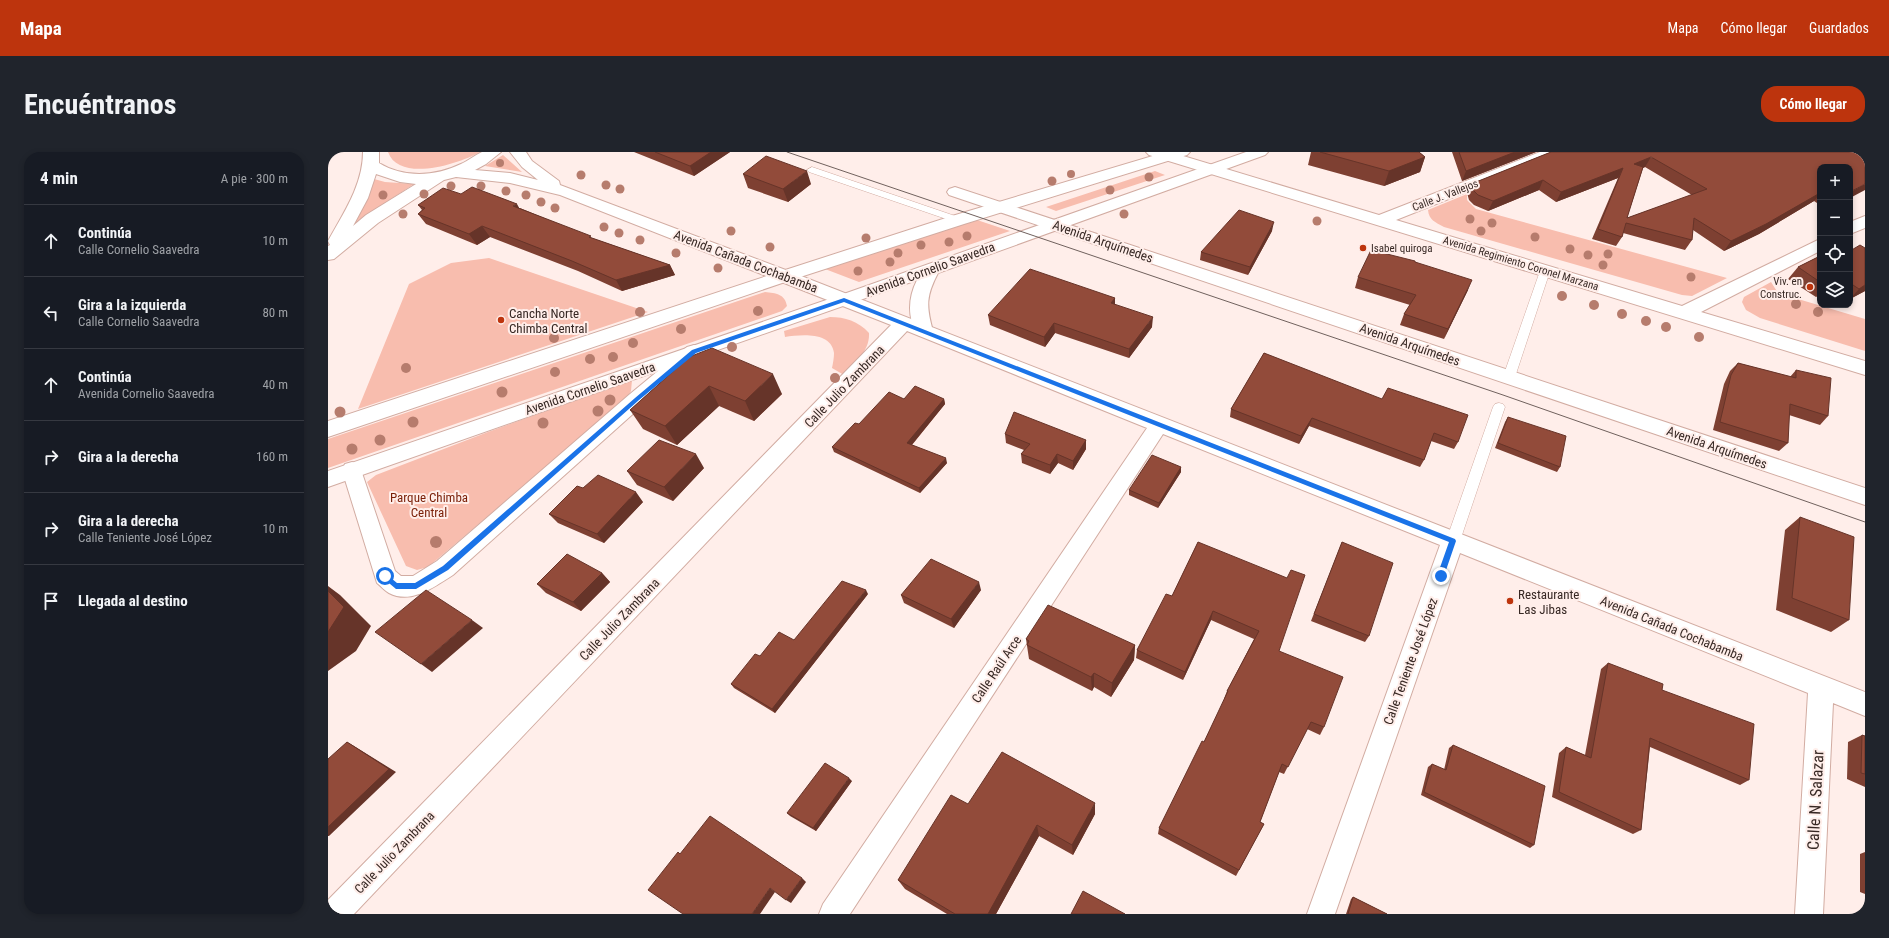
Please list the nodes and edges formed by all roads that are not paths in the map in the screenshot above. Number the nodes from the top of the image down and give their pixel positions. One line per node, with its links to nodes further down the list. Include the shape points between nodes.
1 (493, 152): 9 (street, via 479,162)
2 (518, 152): 10 (street, Avenida Cañada Cochabamba, via 527,164)
3 (1260, 152): 7 (street, Avenida Cornelio Saavedra)
4 (1554, 152): 14 (street, Calle J. Vallejos)
5 (1169, 153): 7 (street, Avenida Regimiento Coronel Marzana); 12 (street)
6 (370, 157): 9 (street, via 377,170 396,177 424,178); 19 (street, via 360,198)
7 (1209, 169): 14 (street, Avenida Regimiento Coronel Marzana); 16 (street, Avenida Cornelio Saavedra)
8 (812, 170): 13 (lane)
9 (447, 174): 10 (street, Avenida Cañada Cochabamba, via 510,178); 19 (street, via 372,219)
10 (565, 191): 22 (street, Avenida Cañada Cochabamba)
11 (955, 192): 12 (street, Avenida Arquímedes)
12 (1003, 208): 13 (street); 16 (street, Avenida Arquímedes)
13 (958, 220): 22 (street)
14 (1381, 220): 21 (street, Avenida Regimiento Coronel Marzana)
15 (1865, 221): 17 (street)
16 (1055, 225): 20 (street, Avenida Cornelio Saavedra); 28 (street, Avenida Arquímedes)
17 (1853, 227)
18 (1817, 246): 24 (street)
19 (328, 254)
20 (932, 268): 23 (street, Avenida Cornelio Saavedra); 25 (street, via 919,292)
21 (1545, 271): 24 (street, Avenida Regimiento Coronel Marzana); 28 (lane)
22 (785, 276): 23 (street, Avenida Cañada Cochabamba); 31 (street)
23 (844, 300): 25 (street, Avenida Cañada Cochabamba); 26 (street, Avenida Cornelio Saavedra)
24 (1684, 313): 27 (street, Avenida Regimiento Coronel Marzana)
25 (914, 327): 30 (street, Avenida Cañada Cochabamba); 38 (street, Calle Julio Zambrana)
26 (694, 352): 32 (street, Avenida Cornelio Saavedra); 32 (street, via 445,568 416,586 396,586 385,576)
27 (1865, 368)
28 (1508, 377): 34 (street, Avenida Arquímedes)
29 (1499, 407): 35 (lane, Calle Teniente José López)
30 (1159, 425): 35 (street, Avenida Cañada Cochabamba); 39 (street, Calle Raúl Arce)
31 (328, 429)
32 (352, 470): 33 (street, Avenida Cornelio Saavedra)
33 (328, 479)
34 (1865, 497)
35 (1453, 541): 36 (street, Avenida Cañada Cochabamba); 40 (street, Calle Teniente José López)
36 (1821, 687): 37 (street, Avenida Cañada Cochabamba); 41 (street, Calle N. Salazar)
37 (1865, 704)
38 (334, 914)
39 (833, 914)
40 (1321, 914)
41 (1809, 914)

